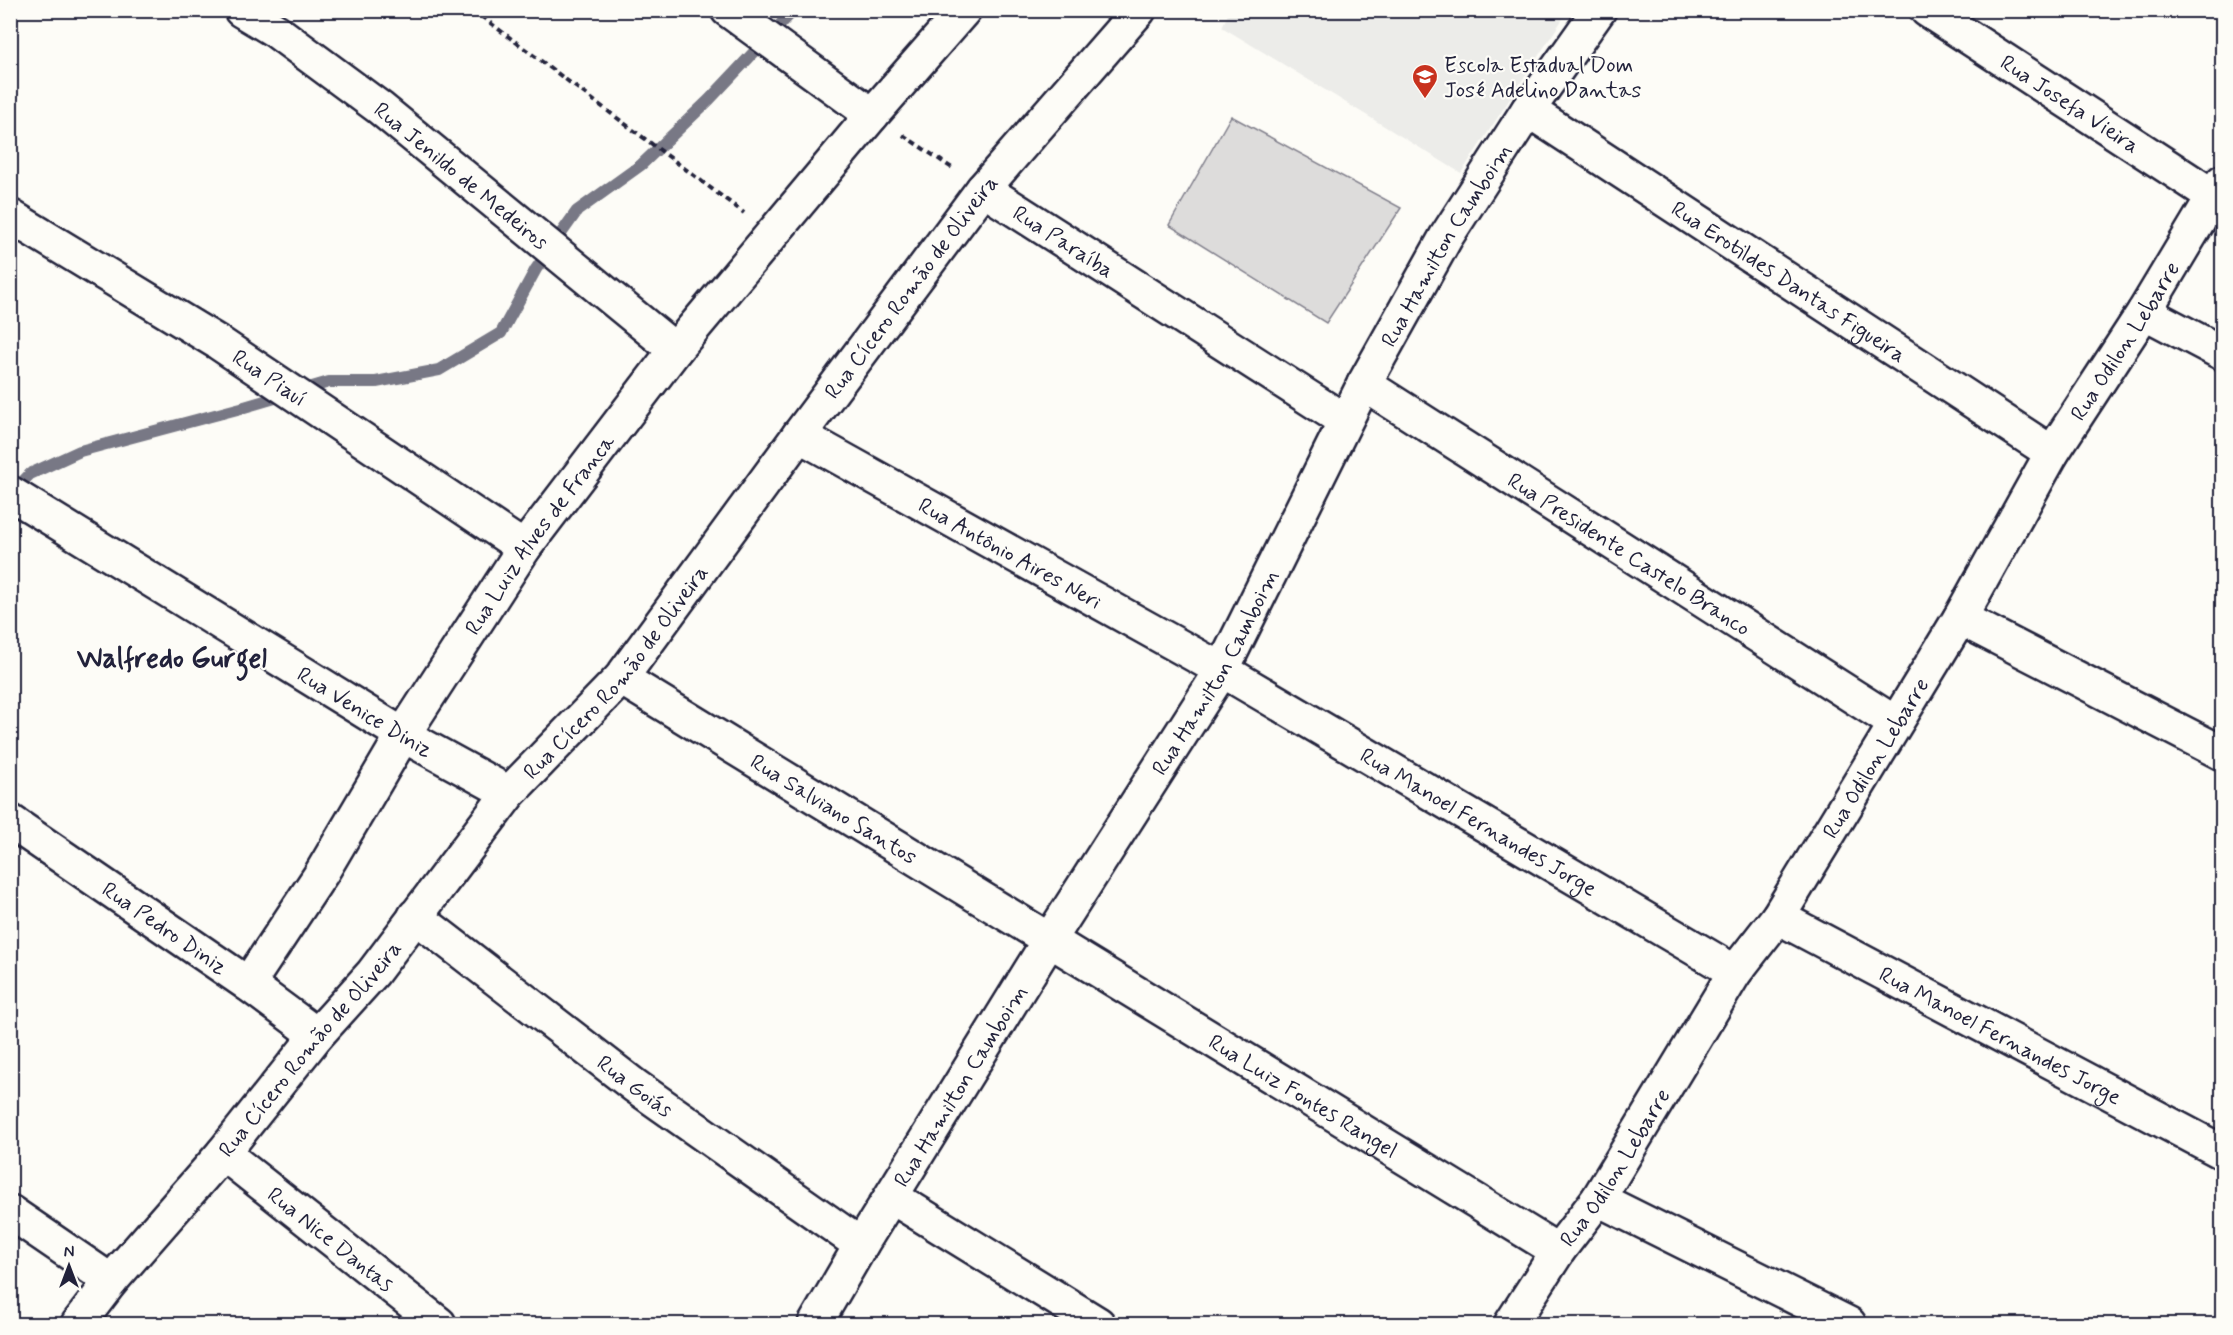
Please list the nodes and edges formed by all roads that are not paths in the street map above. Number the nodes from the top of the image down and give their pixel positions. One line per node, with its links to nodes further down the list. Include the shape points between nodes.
1 (241, 10): 13 (street, Rua Jenildo de Medeiros, via 276,31 380,108)
2 (964, 10): 8 (street, Rua Luiz Alves de Franca)
3 (1139, 10): 9 (street, Rua Cícero Romão de Oliveira)
4 (1599, 10): 7 (street, Rua Hamilton Camboim)
5 (1927, 10): 10 (street, Rua Josefa Vieira)
6 (742, 14): 8 (street)
7 (1528, 110): 15 (street, Rua Hamilton Camboim, via 1446,237); 18 (street, Rua Erotildes Dantas Figueira)
8 (872, 115): 13 (street, Rua Luiz Alves de Franca)
9 (983, 189): 16 (street, Rua Paraíba); 17 (street, Rua Cícero Romão de Oliveira)
10 (2218, 189): 12 (street, Rua Odilon Lebarre)
11 (10, 216): 20 (street, Rua Piauí, via 219,343)
12 (2144, 312): 14 (street); 18 (street, Rua Odilon Lebarre)
13 (675, 350): 20 (street, Rua Luiz Alves de Franca)
14 (2223, 353)
15 (1364, 384): 16 (street, Rua Hamilton Camboim); 24 (street, Rua Presidente Castelo Branco)
16 (1345, 421): 22 (street, Rua Hamilton Camboim)
17 (799, 435): 22 (street, Rua Antônio Aires Neri); 23 (street, Rua Cícero Romão de Oliveira)
18 (2052, 453): 21 (street, Rua Odilon Lebarre)
19 (10, 493): 25 (street, Rua Venice Diniz)
20 (524, 548): 25 (street, Rua Luiz Alves de Franca)
21 (1960, 618): 24 (street, Rua Odilon Lebarre); 26 (street)
22 (1222, 670): 31 (street, Rua Hamilton Camboim); 32 (street, Rua Manoel Fernandes Jorge)
23 (621, 678): 27 (street, Rua Cícero Romão de Oliveira); 31 (street, Rua Salviano Santos)
24 (1895, 723): 30 (street, Rua Odilon Lebarre)
25 (403, 735): 27 (street, Rua Venice Diniz); 33 (street, Rua Luiz Alves de Franca, via 321,874)
26 (2223, 753)
27 (509, 793): 29 (street, Rua Cícero Romão de Oliveira)
28 (10, 821): 33 (street, Rua Pedro Diniz)
29 (415, 916): 34 (street, Rua Cícero Romão de Oliveira, via 373,973); 40 (street, Rua Goiás, via 635,1086)
30 (1778, 917): 32 (street, Rua Odilon Lebarre); 35 (street, Rua Manoel Fernandes Jorge)
31 (1050, 939): 37 (street, Rua Hamilton Camboim); 41 (street, Rua Luiz Fontes Rangel)
32 (1735, 972): 38 (street, Rua Odilon Lebarre)
33 (248, 984): 34 (street, Rua Pedro Diniz)
34 (317, 1035): 36 (street, Rua Cícero Romão de Oliveira)
35 (2223, 1152)
36 (223, 1153): 42 (street, Rua Cícero Romão de Oliveira); 44 (street, Rua Nice Dantas)
37 (892, 1197): 40 (street, Rua Hamilton Camboim); 46 (street)
38 (1598, 1199): 41 (street, Rua Odilon Lebarre); 48 (street)
39 (10, 1212): 42 (street)
40 (861, 1245): 45 (street, Rua Hamilton Camboim)
41 (1558, 1251): 47 (street, Rua Odilon Lebarre)
42 (111, 1281): 43 (street, Rua Cícero Romão de Oliveira)
43 (78, 1324)
44 (439, 1324)
45 (815, 1324)
46 (1098, 1324)
47 (1511, 1324)
48 (1849, 1324)

